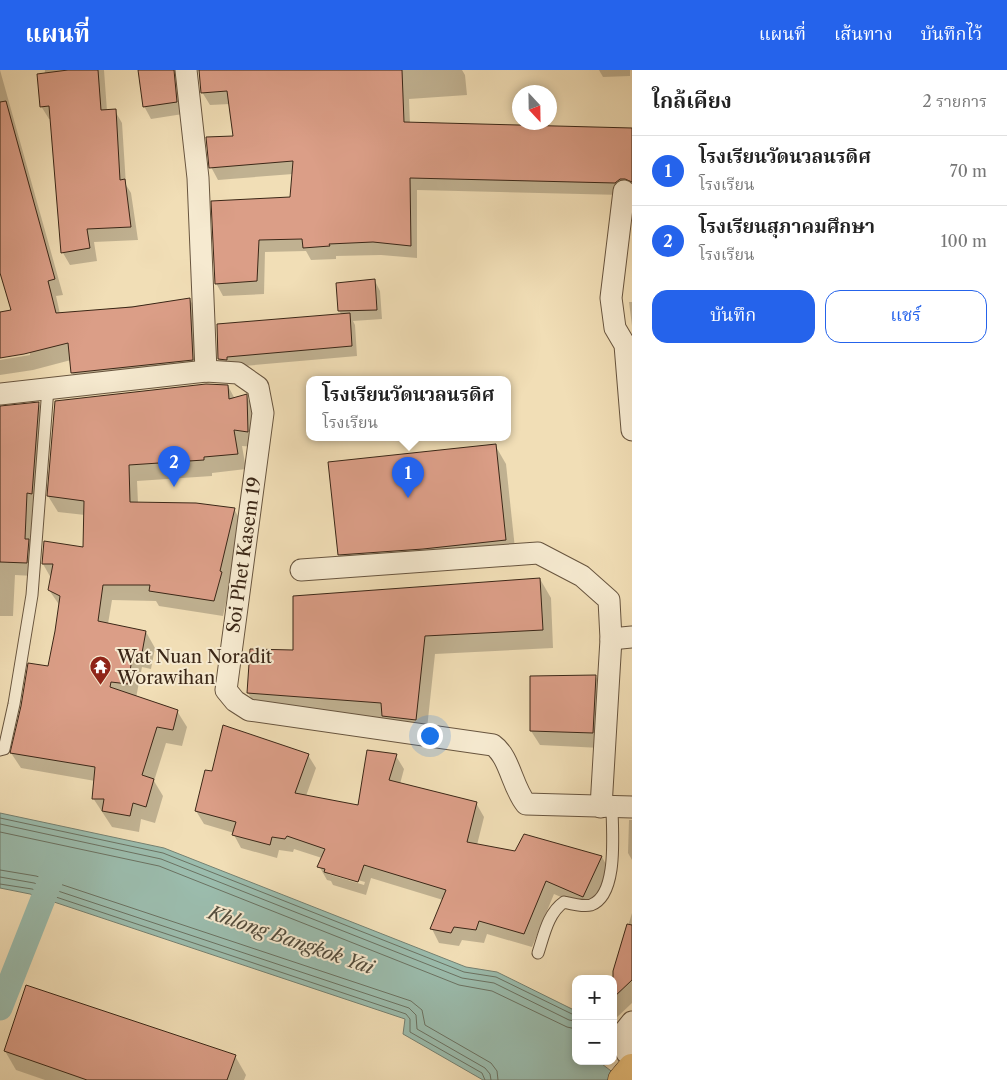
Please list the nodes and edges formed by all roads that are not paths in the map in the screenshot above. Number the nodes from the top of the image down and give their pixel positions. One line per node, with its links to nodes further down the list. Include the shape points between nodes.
1 (186, 70): 3 (street, via 198,178)
2 (624, 191): 6 (street, via 612,298 615,328 625,345)
3 (206, 371): 4 (street); 10 (street, Soi Phet Kasem 19, via 238,373 258,387 263,413 226,690 235,701 249,710 493,745 501,750 519,795 526,804)
4 (48, 388): 5 (street); 9 (lane, via 32,595 14,704 4,749)
5 (0, 394)
6 (632, 430)
7 (301, 570): 8 (street, via 538,552 582,576 609,600)
8 (622, 638): 10 (street)
9 (0, 750)
10 (615, 807): 11 (lane, via 613,863 608,887 591,905 564,902 556,908)
11 (538, 953)
12 (632, 1022): 13 (street, via 624,1032 627,1053)
13 (632, 1056)
14 (632, 1068): 15 (main road)
15 (622, 1080)

